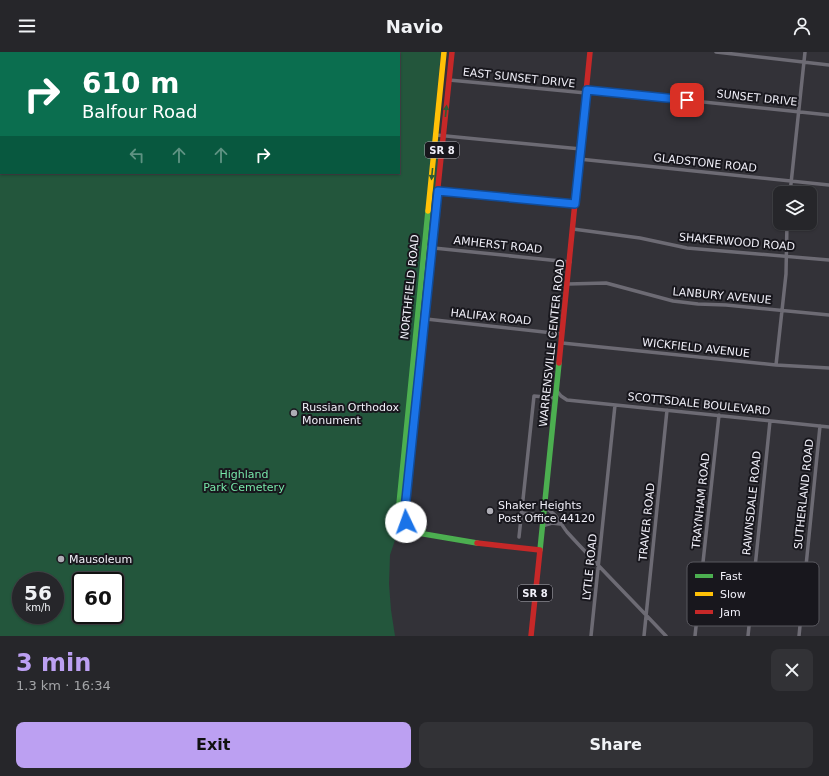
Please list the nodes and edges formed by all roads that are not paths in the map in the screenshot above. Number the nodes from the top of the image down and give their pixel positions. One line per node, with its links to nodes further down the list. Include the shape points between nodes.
1 (444, 52): 12 (main road, NORTHFIELD ROAD / SR 8)
2 (452, 52): 8 (main road, NORTHFIELD ROAD / SR 8)
3 (590, 52): 9 (main road, WARRENSVILLE CENTER ROAD)
4 (716, 52): 6 (street)
5 (805, 52): 6 (street)
6 (804, 62): 7 (street); 10 (street)
7 (829, 64)
8 (449, 80): 9 (street, EAST SUNSET DRIVE); 13 (main road, NORTHFIELD ROAD / SR 8, one-way to 8)
9 (587, 92): 10 (street, SUNSET DRIVE); 14 (main road, WARRENSVILLE CENTER ROAD)
10 (798, 112): 11 (street, SUNSET DRIVE); 16 (street)
11 (829, 115)
12 (436, 134): 13 (street); 23 (main road, NORTHFIELD ROAD / SR 8, one-way to 23)
13 (444, 135): 14 (street); 19 (main road, NORTHFIELD ROAD / SR 8)
14 (580, 149): 15 (main road, WARRENSVILLE CENTER ROAD)
15 (579, 159): 16 (street, GLADSTONE ROAD); 20 (main road, WARRENSVILLE CENTER ROAD)
16 (792, 181): 17 (street, GLADSTONE ROAD); 18 (street)
17 (829, 185)
18 (791, 186)
19 (438, 191): 20 (street); 24 (main road, NORTHFIELD ROAD / SR 8)
20 (575, 204): 21 (main road, WARRENSVILLE CENTER ROAD)
21 (573, 229): 25 (street, SHAKERWOOD ROAD, via 640,238 687,248); 27 (main road, WARRENSVILLE CENTER ROAD)
22 (787, 230): 25 (street)
23 (424, 247): 24 (street, AMHERST ROAD); 31 (main road, NORTHFIELD ROAD / SR 8)
24 (432, 248): 27 (street, AMHERST ROAD); 32 (main road, NORTHFIELD ROAD / SR 8)
25 (785, 256): 26 (street, SHAKERWOOD ROAD); 29 (street)
26 (829, 260)
27 (570, 262): 28 (main road, WARRENSVILLE CENTER ROAD)
28 (568, 284): 29 (street, LANBURY AVENUE, via 606,283 673,301); 33 (main road, WARRENSVILLE CENTER ROAD)
29 (782, 310): 30 (street, LANBURY AVENUE); 35 (street)
30 (829, 315)
31 (417, 318): 32 (street, HALIFAX ROAD); 50 (main road, NORTHFIELD ROAD / SR 8)
32 (425, 319): 33 (street, HALIFAX ROAD); 51 (main road, NORTHFIELD ROAD / SR 8, via 405,509)
33 (562, 334): 34 (main road, WARRENSVILLE CENTER ROAD)
34 (562, 343): 35 (street, WICKFIELD AVENUE); 37 (main road, WARRENSVILLE CENTER ROAD)
35 (776, 365): 36 (street, WICKFIELD AVENUE)
36 (829, 368)
37 (557, 390): 38 (main road, WARRENSVILLE CENTER ROAD); 39 (street)
38 (556, 398): 41 (main road, WARRENSVILLE CENTER ROAD); 48 (street, WARRENSVILLE CENTER ROAD, via 534,396)
39 (567, 400): 40 (street, SCOTTSDALE BOULEVARD); 41 (street)
40 (615, 405): 42 (street, SCOTTSDALE BOULEVARD); 61 (street, LYTLE ROAD)
41 (555, 407): 47 (main road, WARRENSVILLE CENTER ROAD)
42 (667, 410): 43 (street, SCOTTSDALE BOULEVARD); 62 (street, TRAVER ROAD)
43 (719, 415): 44 (street, SCOTTSDALE BOULEVARD); 58 (street, TRAYNHAM ROAD)
44 (770, 421): 45 (street, SCOTTSDALE BOULEVARD); 59 (street, RAWNSDALE ROAD)
45 (820, 426): 46 (street, SCOTTSDALE BOULEVARD); 60 (street, SUTHERLAND ROAD)
46 (829, 427)
47 (544, 508): 49 (main road, WARRENSVILLE CENTER ROAD); 52 (street, via 552,512)
48 (521, 513): 49 (street); 55 (street, WARRENSVILLE CENTER ROAD)
49 (544, 515): 53 (main road, WARRENSVILLE CENTER ROAD)
50 (398, 523): 51 (main road); 54 (main road, SR 8, via 395,529 397,534 402,537)
51 (408, 524): 54 (main road, via 411,530); 56 (main road, via 416,529)
52 (561, 525): 53 (street, via 552,523); 61 (street)
53 (542, 526): 57 (main road, WARRENSVILLE CENTER ROAD)
54 (408, 535): 56 (main road, via 418,533)
55 (519, 537)
56 (454, 540): 57 (main road)
57 (540, 550): 66 (main road, WARRENSVILLE CENTER ROAD / SR 8)
58 (703, 562)
59 (756, 562)
60 (806, 562)
61 (599, 566): 62 (street); 67 (street, LYTLE ROAD)
62 (646, 615): 68 (street, TRAVER ROAD); 69 (street)
63 (696, 626): 70 (street, TRAYNHAM ROAD)
64 (749, 626): 71 (street, RAWNSDALE ROAD)
65 (800, 626): 72 (street, SUTHERLAND ROAD)
66 (531, 636)
67 (592, 636)
68 (644, 636)
69 (666, 636)
70 (695, 636)
71 (748, 636)
72 (799, 636)

